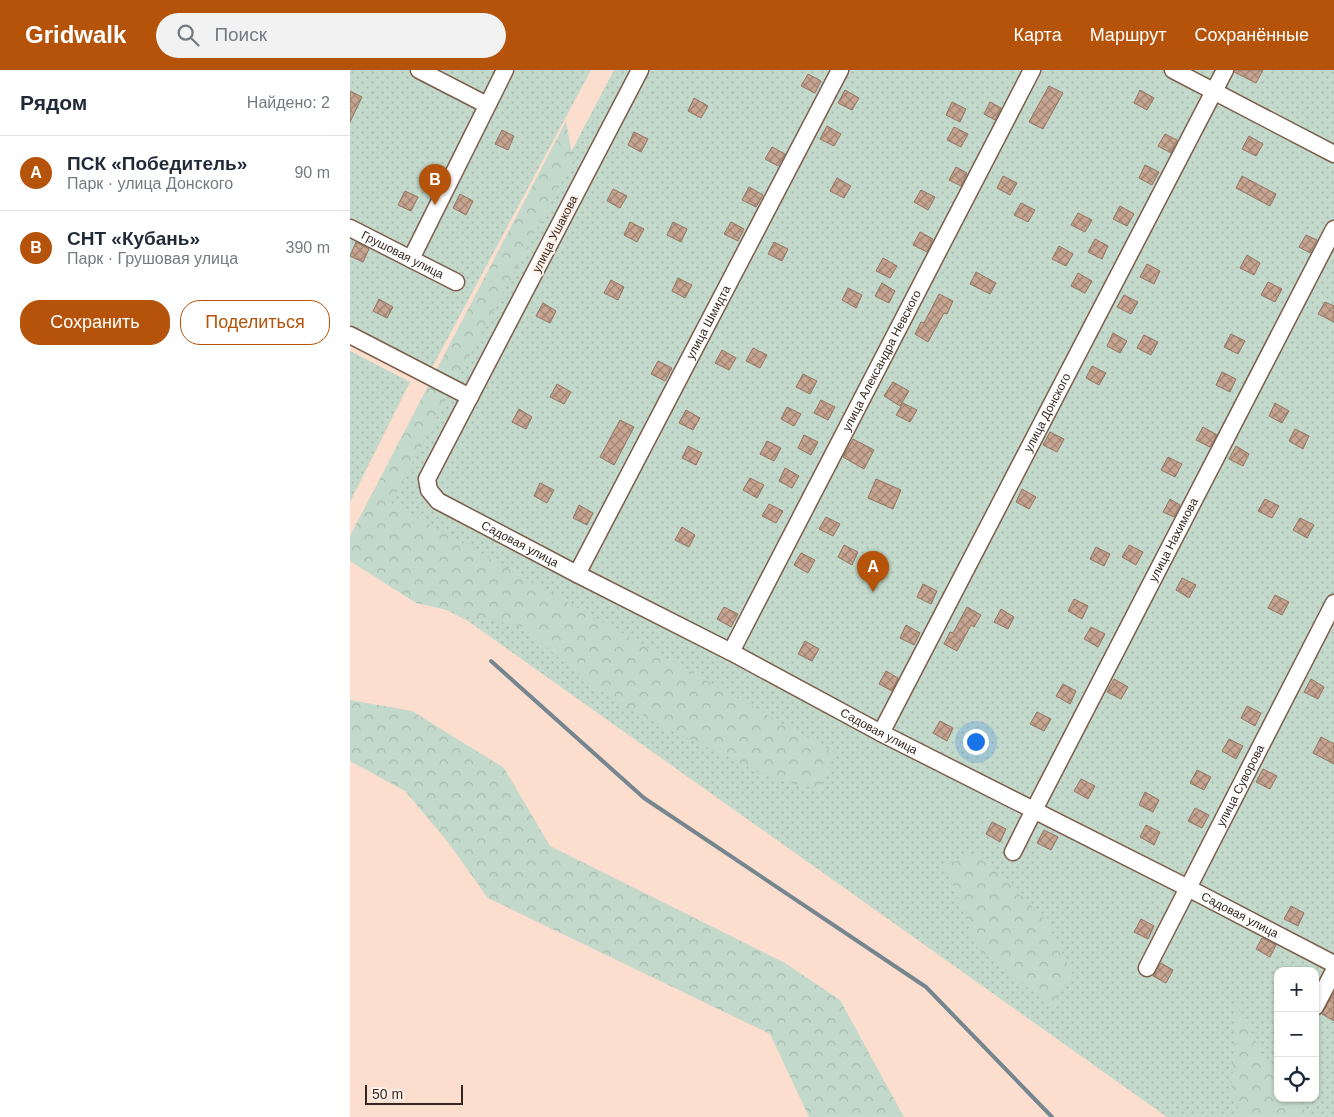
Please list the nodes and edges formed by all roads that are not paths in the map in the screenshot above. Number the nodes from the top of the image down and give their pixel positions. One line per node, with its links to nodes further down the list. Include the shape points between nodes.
1 (419, 70): 9 (street)
2 (505, 70): 9 (street)
3 (640, 70): 16 (street, улица Ушакова)
4 (840, 70): 18 (street, улица Шмидта)
5 (1032, 70): 20 (street, улица Александра Невского)
6 (1174, 70): 8 (street)
7 (1224, 70): 8 (street, улица Донского)
8 (1214, 91): 10 (street); 21 (street, улица Донского)
9 (487, 105): 13 (street)
10 (1334, 154)
11 (350, 228): 13 (street, Грушовая улица)
12 (1334, 229): 22 (street, улица Нахимова)
13 (411, 259): 14 (street, Грушовая улица)
14 (456, 282)
15 (350, 335): 16 (street)
16 (470, 397): 17 (street, улица Ушакова, via 426,479)
17 (429, 490): 18 (street, Садовая улица, via 438,501)
18 (576, 574): 20 (street, Садовая улица)
19 (1334, 603): 24 (street, улица Суворова)
20 (731, 652): 21 (street, Садовая улица)
21 (881, 733): 22 (street, Садовая улица)
22 (1034, 810): 23 (street, улица Нахимова); 24 (street, Садовая улица)
23 (1013, 852)
24 (1188, 888): 25 (street, Садовая улица); 26 (street, улица Суворова)
25 (1334, 964)
26 (1147, 968)
27 (1334, 971): 28 (street)
28 (1319, 1000)

